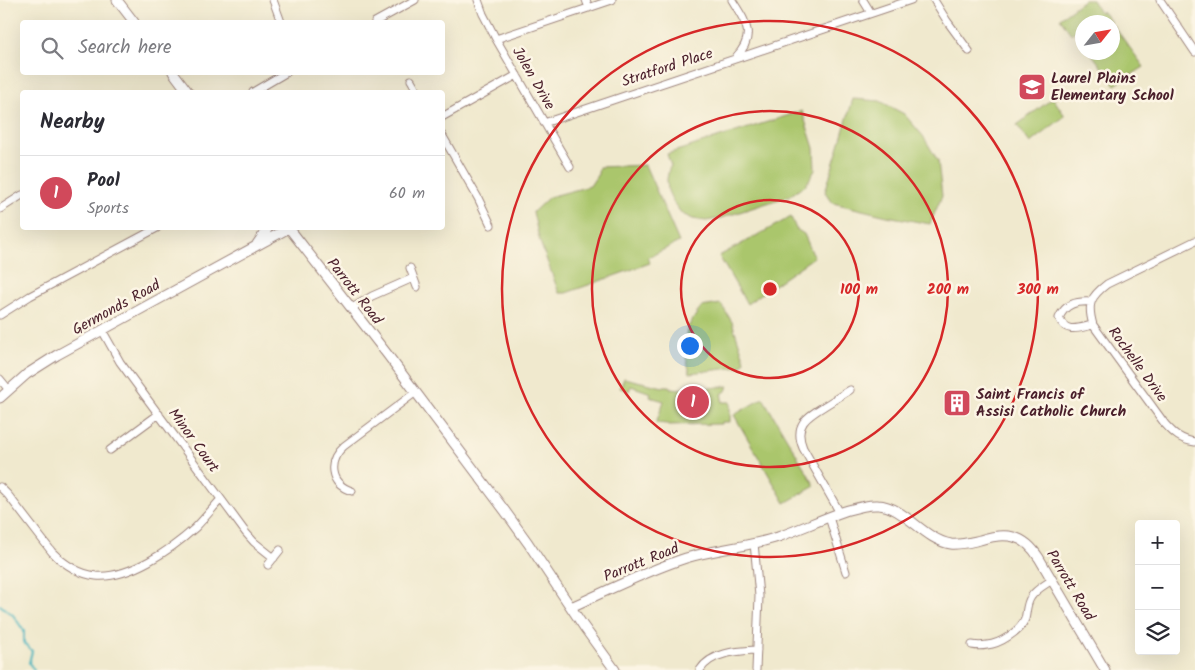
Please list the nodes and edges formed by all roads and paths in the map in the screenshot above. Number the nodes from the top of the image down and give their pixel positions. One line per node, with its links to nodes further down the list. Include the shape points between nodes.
1 (117, 0): 14 (street)
2 (273, 0): 15 (street)
3 (414, 0): 16 (street)
4 (478, 0): 17 (street, Jolen Drive)
5 (586, 0): 12 (street)
6 (612, 0): 12 (street)
7 (732, 0): 20 (street, Stratford Place, via 748,29 743,50)
8 (863, 0): 13 (street)
9 (911, 0): 13 (street)
10 (934, 0): 18 (street)
11 (1160, 0): 19 (street)
12 (589, 8): 17 (street)
13 (871, 13): 20 (street)
14 (132, 20)
15 (280, 20)
16 (379, 20)
17 (496, 39): 23 (street, Jolen Drive)
18 (969, 51)
19 (1195, 52)
20 (734, 59): 29 (street, Stratford Place)
21 (174, 75): 25 (street)
22 (282, 75): 26 (street)
23 (517, 75): 28 (street); 29 (street, Jolen Drive)
24 (411, 80): 27 (street)
25 (186, 90)
26 (256, 90)
27 (417, 90)
28 (445, 115)
29 (544, 122): 31 (street, Jolen Drive)
30 (445, 140): 34 (street)
31 (570, 167)
32 (20, 196): 33 (street)
33 (0, 209)
34 (491, 225)
35 (153, 230): 46 (street)
36 (267, 230): 40 (street, Germonds Road)
37 (285, 230): 40 (street, Germonds Road)
38 (291, 230): 45 (street, Parrott Road)
39 (1195, 241): 44 (street, via 1107,284)
40 (252, 249): 48 (street, Germonds Road)
41 (410, 268): 42 (street)
42 (413, 278): 43 (street); 45 (street)
43 (417, 287)
44 (1091, 302): 47 (street, Rochelle Drive); 47 (street, via 1071,305 1062,310 1059,318 1062,325 1069,328)
45 (352, 308): 52 (street, Parrott Road)
46 (0, 315)
47 (1093, 325): 55 (street, Rochelle Drive, via 1165,424 1176,435)
48 (102, 330): 50 (street, Germonds Road, via 51,358); 54 (street, Minor Court, via 117,358)
49 (0, 379): 50 (street)
50 (9, 390): 53 (street, Germonds Road)
51 (850, 390): 60 (street, via 808,417 800,432 803,448)
52 (416, 392): 58 (street, via 336,454 335,479); 68 (street, Parrott Road, via 517,528)
53 (0, 398)
54 (159, 414): 56 (street); 59 (street, Minor Court)
55 (1195, 442)
56 (110, 450)
57 (0, 487): 59 (street, via 59,559 82,573 96,576 133,569 160,554 193,529)
58 (352, 491)
59 (221, 499): 64 (street, Minor Court, via 251,539)
60 (840, 513): 61 (street, Parrott Road); 67 (street, Parrott Road, via 869,505 884,506 951,544 1001,535 1016,538 1032,548)
61 (830, 516): 62 (street, Parrott Road); 66 (street)
62 (754, 543): 68 (street, Parrott Road, via 660,566); 70 (street, via 759,596)
63 (280, 550): 64 (street)
64 (274, 558): 65 (street)
65 (268, 565)
66 (846, 572)
67 (1052, 580): 69 (street, via 1031,596 1025,619 1015,632 990,645); 74 (street, Parrott Road)
68 (571, 608): 71 (street)
69 (972, 645)
70 (757, 650): 72 (street, via 724,654 710,659); 73 (street)
71 (615, 670)
72 (700, 670)
73 (756, 670)
74 (1105, 670)

